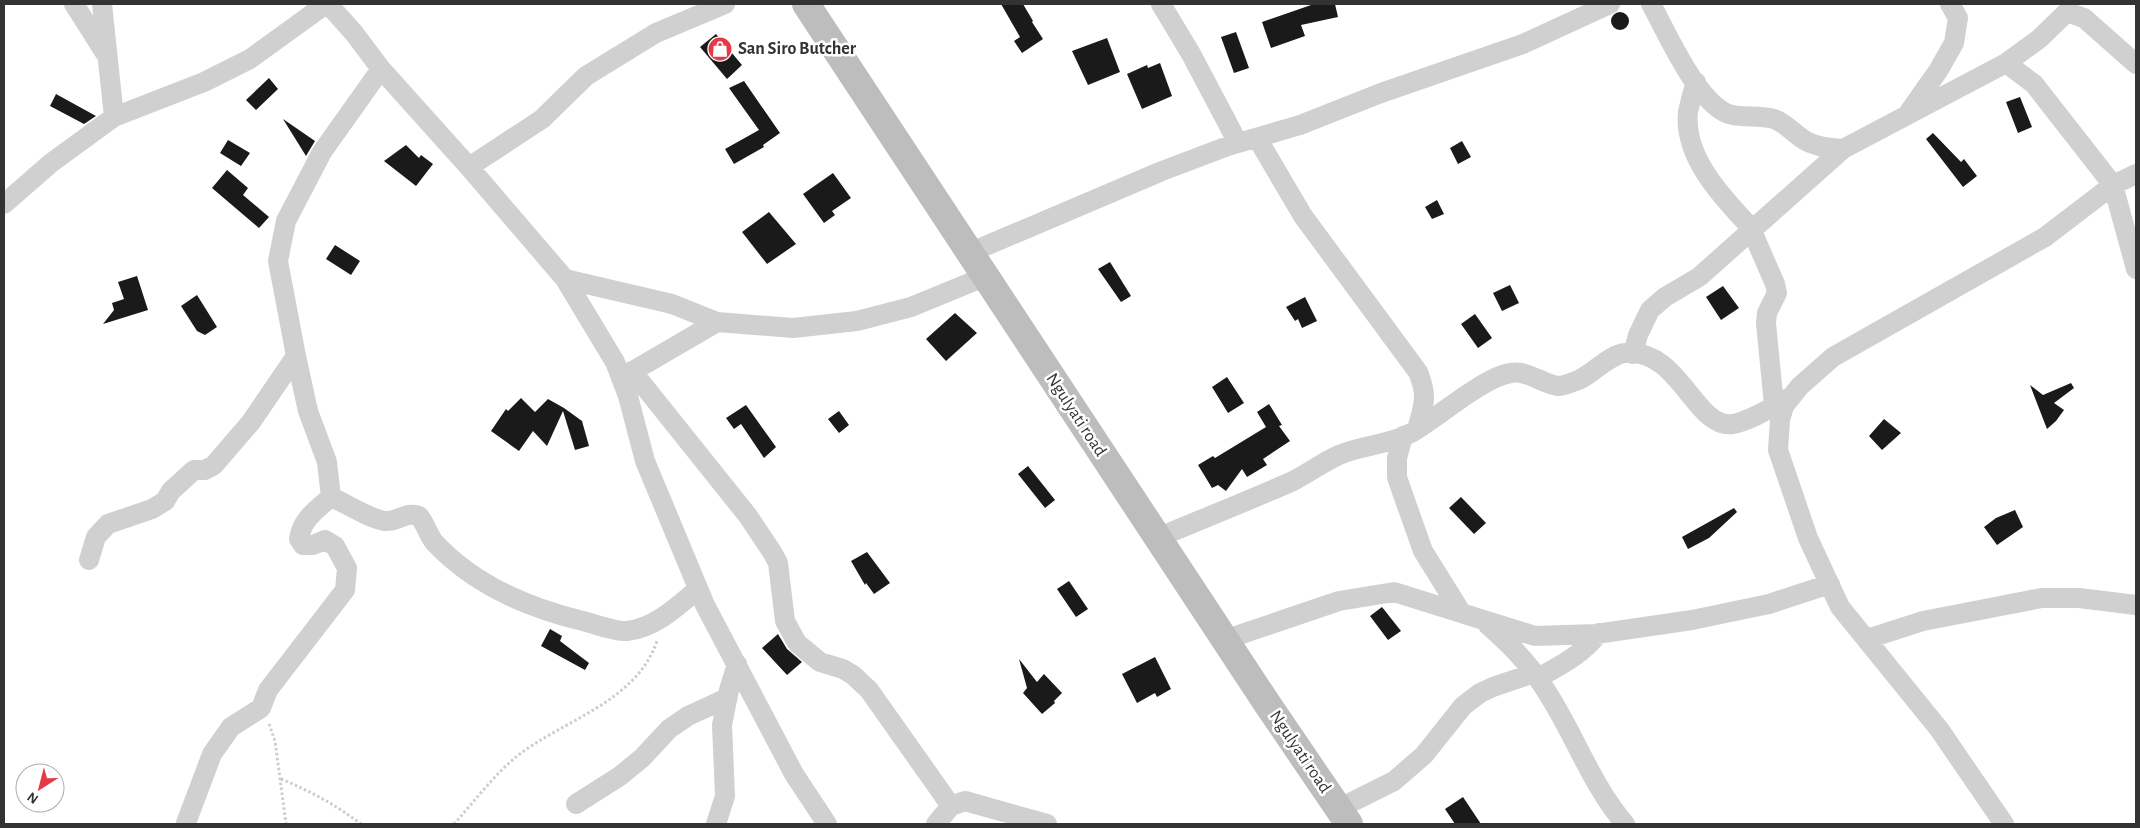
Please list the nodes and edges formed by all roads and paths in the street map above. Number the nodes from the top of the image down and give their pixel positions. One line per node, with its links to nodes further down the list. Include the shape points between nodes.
1 (74, 4): 10 (street)
2 (102, 4): 10 (street)
3 (327, 4): 13 (street); 16 (street, via 250,59 204,82)
4 (725, 4): 19 (street, via 656,33 586,76 542,119)
5 (806, 4): 24 (main road, Ngulyati road)
6 (1161, 4): 17 (street)
7 (1610, 4): 17 (street, via 1523,44 1300,125)
8 (1651, 4): 14 (street, via 1682,63)
9 (1950, 4): 15 (street, via 1958,18 1954,43)
10 (108, 57): 16 (street)
11 (2006, 63): 12 (street, via 2068,12 2084,18); 15 (street); 21 (street, via 2034,84)
12 (2136, 64)
13 (381, 68): 19 (street); 30 (street, via 322,152 286,221 278,261)
14 (1696, 82): 18 (street, via 1705,95 1726,113 1776,120 1806,141); 23 (street, via 1688,112 1689,136 1696,156 1712,183)
15 (1906, 116): 18 (street)
16 (114, 117): 22 (street, via 50,163)
17 (1247, 140): 24 (street, via 1162,171); 33 (street, via 1418,372 1425,388 1424,408)
18 (1842, 149): 23 (street)
19 (469, 167): 27 (street)
20 (2136, 174): 21 (street)
21 (2113, 185): 25 (street); 32 (street, via 2045,237 1833,357)
22 (4, 204)
23 (1752, 230): 29 (street, via 1699,277 1650,310); 32 (street, via 1777,293 1767,313)
24 (969, 254): 26 (main road, Ngulyati road)
25 (2136, 269)
26 (984, 277): 28 (street, via 911,307 857,320 793,328); 35 (main road, Ngulyati road)
27 (565, 279): 28 (street, via 672,304); 31 (street, via 615,362)
28 (717, 322): 31 (street)
29 (1633, 354): 32 (street, via 1658,361 1677,377 1710,418 1722,424 1744,420); 33 (street, via 1624,353 1578,381 1558,386 1511,373 1488,382)
30 (296, 356): 34 (street, via 308,411 327,462); 36 (street, via 252,422 214,465 205,470 194,470 165,501 152,509 108,524 96,537)
31 (626, 374): 38 (street, via 628,396 645,461); 52 (street, via 748,516 772,552 778,563 785,620 797,643 820,662 853,675 869,690)
32 (1782, 401): 37 (street, via 1778,450 1808,538)
33 (1410, 433): 35 (street, via 1339,455 1295,479); 40 (street, via 1397,458 1397,477 1423,551)
34 (331, 497): 41 (street, via 372,518 388,521 413,513 419,516 433,540 485,584 552,614 626,631 648,625); 49 (street, via 306,518 299,539 302,545 325,540 335,546 347,568 345,590 268,690)
35 (1157, 538): 45 (main road, Ngulyati road)
36 (89, 560)
37 (1830, 584): 43 (street, via 1750,608); 44 (street, via 1840,606)
38 (698, 589): 41 (street); 46 (street)
39 (2136, 605): 44 (street, via 2079,598 2042,598 1923,622)
40 (1461, 612): 42 (street); 45 (street, via 1394,592 1339,601)
41 (666, 615): 57 (path, via 655,648 639,674 624,689 516,757)
42 (1482, 619): 43 (street, via 1535,636); 47 (street, via 1517,652)
43 (1599, 633): 47 (street, via 1589,647 1573,659)
44 (1867, 639): 63 (street, via 1939,729)
45 (1224, 640): 53 (main road, Ngulyati road)
46 (737, 664): 48 (street); 59 (street, via 794,774)
47 (1536, 676): 53 (street, via 1493,686 1462,706 1424,755); 62 (street, via 1566,724 1594,782)
48 (727, 698): 51 (street, via 688,716 669,729 620,776); 58 (street, via 722,725 725,796)
49 (261, 708): 50 (path, via 275,741); 54 (street, via 231,727 212,754)
50 (281, 778): 55 (path); 56 (path)
51 (576, 804)
52 (951, 806): 60 (street); 61 (street, via 965,801)
53 (1344, 816)
54 (186, 823)
55 (286, 824)
56 (361, 824)
57 (454, 824)
58 (716, 824)
59 (827, 824)
60 (936, 824)
61 (1048, 824)
62 (1625, 824)
63 (2004, 824)

